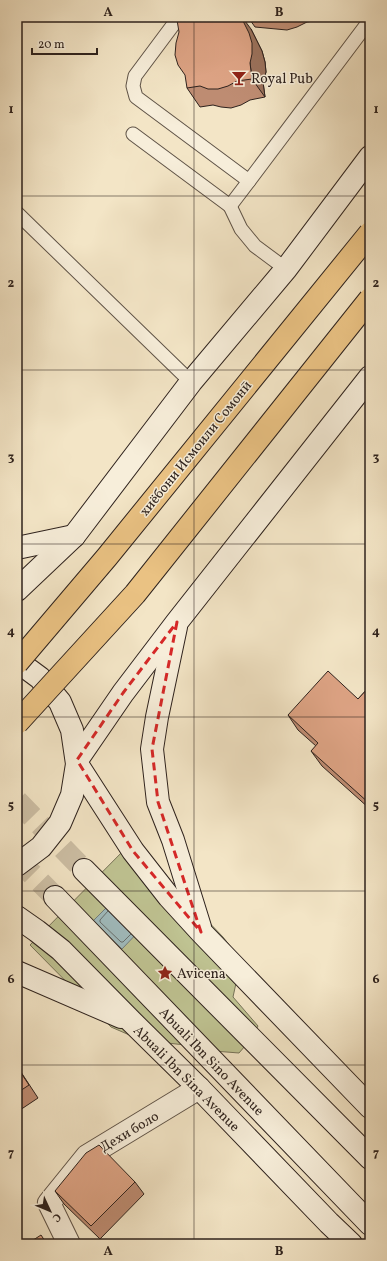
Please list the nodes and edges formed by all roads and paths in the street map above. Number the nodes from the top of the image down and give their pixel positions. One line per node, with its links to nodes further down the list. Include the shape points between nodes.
1 (179, 17): 5 (lane, via 135,76 133,86 136,97)
2 (370, 20): 5 (lane)
3 (133, 134): 6 (lane)
4 (370, 157): 9 (main road)
5 (249, 181): 6 (lane)
6 (230, 206): 9 (lane, via 241,229 255,246)
7 (17, 214): 12 (lane)
8 (370, 233): 17 (highway, хиёбони Исмоили Сомонӣ, bridge, via 107,557)
9 (286, 269): 12 (main road)
10 (370, 299): 18 (highway, bridge, via 135,594)
11 (370, 377): 16 (main road)
12 (192, 382): 13 (main road)
13 (74, 536): 14 (main road); 15 (main road)
14 (17, 548)
15 (17, 590)
16 (177, 622): 19 (main road, via 123,693); 24 (main road, via 152,749 158,802 173,840)
17 (17, 662): 19 (main road, хиёбони Исмоили Сомонӣ, via 40,678 60,702 72,730)
18 (17, 722)
19 (77, 762): 20 (main road, хиёбони Исмоили Сомонӣ, via 72,795 60,824 41,848); 24 (main road, via 133,851 169,897)
20 (17, 866)
21 (84, 870): 29 (main road)
22 (55, 897): 30 (main road, Abuali Ibn Sino Avenue)
23 (17, 917): 26 (main road, Abuali Ibn Sina Avenue, via 61,950)
24 (202, 932): 28 (main road)
25 (17, 972): 26 (main road)
26 (131, 1021): 27 (main road, Abuali Ibn Sina Avenue)
27 (199, 1088): 31 (main road, Дехи боло, via 87,1156 49,1203); 32 (main road, Abuali Ibn Sina Avenue)
28 (370, 1107)
29 (370, 1158)
30 (370, 1224)
31 (69, 1244)
32 (351, 1244)

